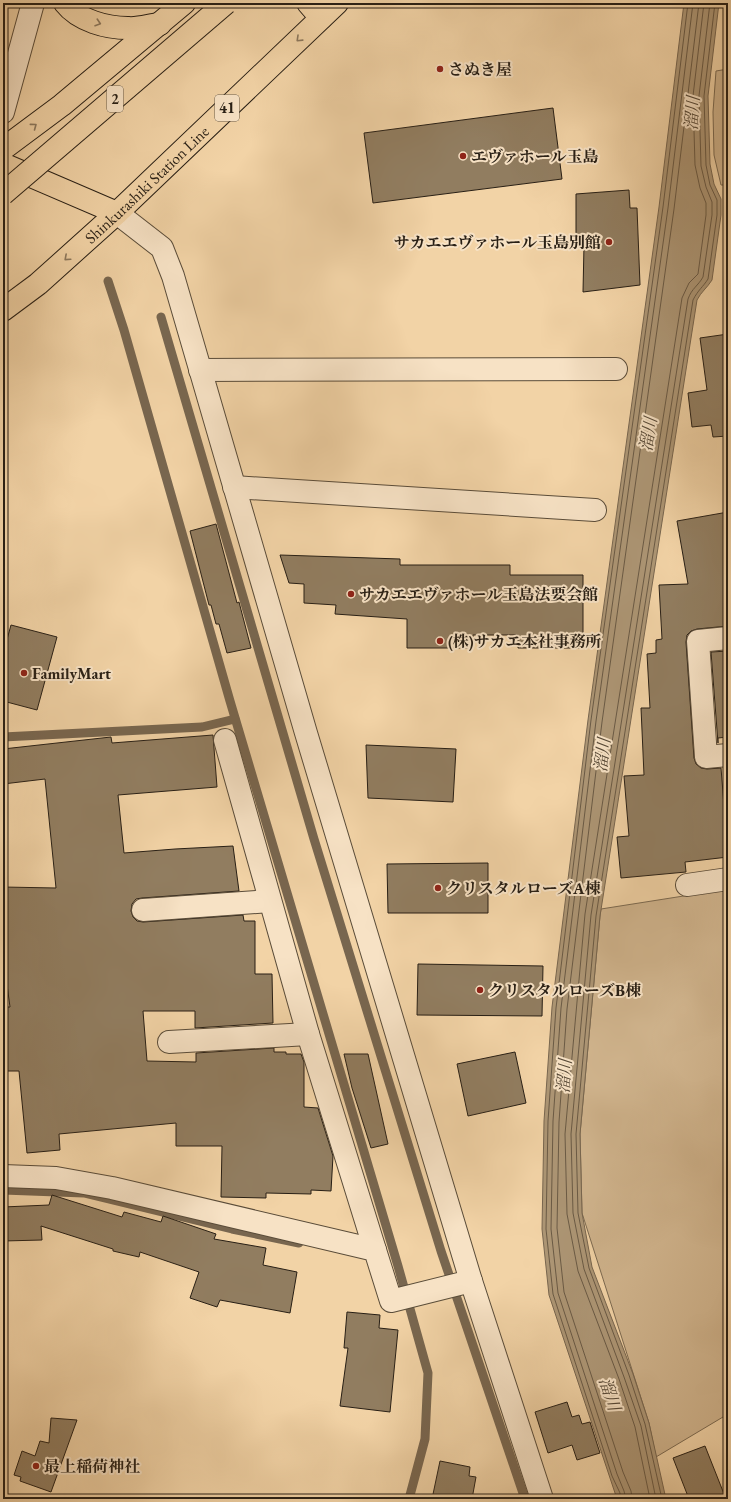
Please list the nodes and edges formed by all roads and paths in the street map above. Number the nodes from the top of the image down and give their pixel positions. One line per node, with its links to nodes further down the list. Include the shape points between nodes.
1 (33, 3): 8 (street)
2 (65, 3): 7 (main road, one-way to 7, via 82,18 103,24 129,28)
3 (184, 3): 7 (main road)
4 (226, 3): 11 (main road, 2, bridge)
5 (337, 3): 6 (main road, Shinkurashiki Station Line / 41)
6 (314, 11): 12 (main road, Shinkurashiki Station Line / 41, one-way to 12)
7 (160, 24): 9 (main road, one-way to 7, via 62,105)
8 (3, 112)
9 (3, 149)
10 (3, 164): 12 (main road)
11 (3, 194)
12 (117, 213): 13 (main road, Shinkurashiki Station Line / 41, one-way to 13, via 38,284); 15 (street, via 162,248 173,276)
13 (3, 310)
14 (616, 369): 15 (street)
15 (200, 370): 16 (street)
16 (234, 487): 17 (street); 29 (street, via 306,733)
17 (595, 510)
18 (728, 638): 20 (street, via 698,641 706,757)
19 (225, 740): 23 (street)
20 (728, 755)
21 (728, 879): 22 (street)
22 (687, 885)
23 (270, 901): 24 (street); 25 (street)
24 (143, 910)
25 (308, 1034): 26 (street); 28 (street)
26 (169, 1042)
27 (3, 1176): 28 (street, via 56,1178 112,1188)
28 (378, 1258): 29 (street, via 391,1301)
29 (458, 1284): 30 (street)
30 (542, 1499)

